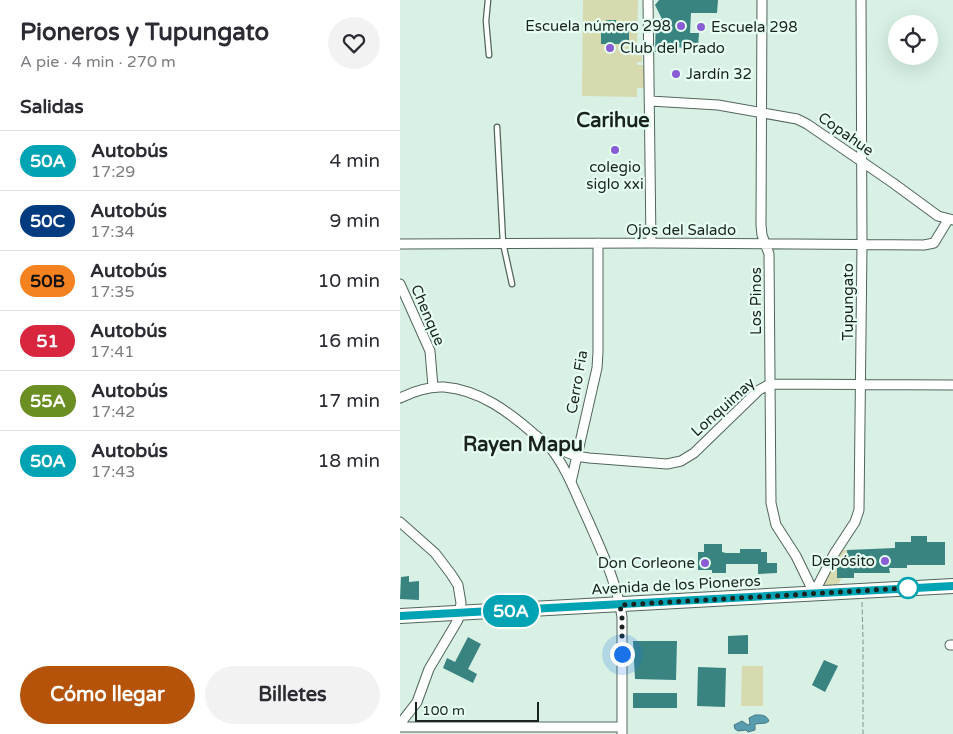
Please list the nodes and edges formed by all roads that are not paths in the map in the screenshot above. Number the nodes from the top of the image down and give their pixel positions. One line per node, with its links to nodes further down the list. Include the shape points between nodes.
1 (488, 0): 5 (lane)
2 (648, 0): 6 (street)
3 (762, 0): 7 (street, Los Pinos)
4 (861, 0): 9 (street, Tupungato)
5 (489, 55)
6 (650, 101): 7 (street, Copahue, via 718,105); 13 (street)
7 (760, 112): 9 (street, Copahue, via 797,119); 15 (street, Los Pinos, via 761,225)
8 (497, 127): 11 (lane)
9 (860, 161): 10 (street, Copahue, via 938,216); 16 (street, Tupungato)
10 (950, 220): 16 (street, Ojos del Salado, via 934,243)
11 (503, 243): 12 (street, Ojos del Salado); 14 (street, Ojos del Salado); 18 (lane)
12 (598, 243): 13 (street, Ojos del Salado); 25 (street, Cerro Fia, via 598,352)
13 (651, 243): 15 (street, Ojos del Salado)
14 (400, 244)
15 (767, 244): 16 (street, Ojos del Salado); 19 (street, Los Pinos)
16 (862, 245): 20 (street, Tupungato)
17 (400, 284): 22 (street, Chenque, via 430,351)
18 (512, 284)
19 (770, 384): 20 (street, Lonquimay); 25 (street, Lonquimay, via 759,390 694,453 681,461 667,464); 29 (street, Los Pinos, via 773,514)
20 (861, 385): 21 (street, Lonquimay); 29 (street, Tupungato, via 859,510)
21 (953, 385)
22 (433, 387): 23 (street, Lonquimay); 24 (street, Lonquimay, via 469,393 496,404)
23 (400, 398)
24 (548, 445): 25 (street, Lonquimay); 26 (street, Lonquimay)
25 (576, 456): 26 (street, Cerro Fia)
26 (571, 482): 30 (street, via 606,562)
27 (400, 522): 31 (street, via 435,553 451,574 461,594)
28 (953, 586): 29 (main road, Avenida de los Pioneros)
29 (814, 593): 30 (main road, Avenida de los Pioneros)
30 (620, 605): 31 (main road, Avenida de los Pioneros); 34 (street)
31 (460, 613): 32 (main road, Avenida de los Pioneros); 33 (street, via 429,669 417,702)
32 (400, 616)
33 (400, 726): 34 (street)
34 (622, 731)

